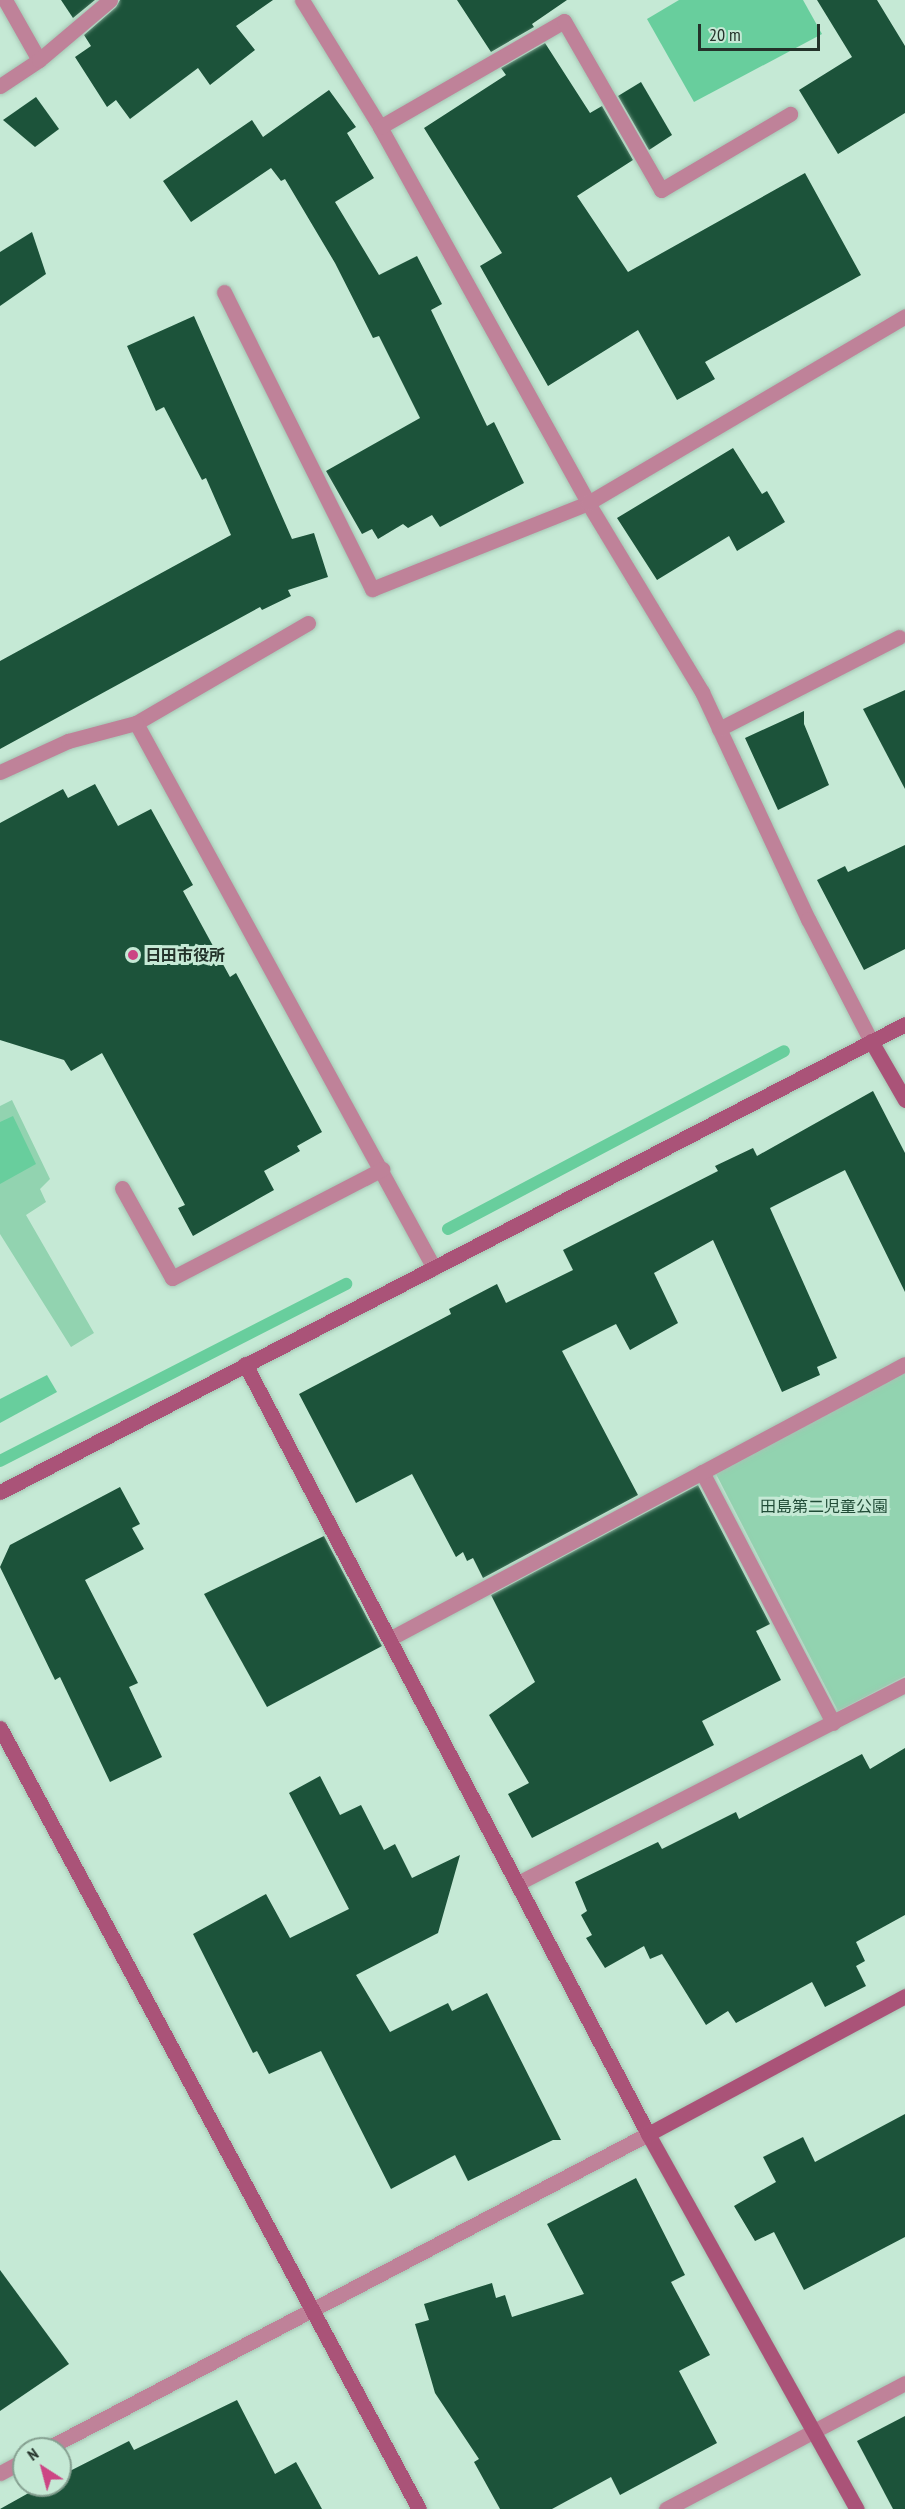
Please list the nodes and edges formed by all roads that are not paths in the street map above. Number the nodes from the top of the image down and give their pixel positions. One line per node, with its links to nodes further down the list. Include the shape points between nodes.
1 (5, 0): 4 (street)
2 (110, 0): 4 (street)
3 (302, 0): 7 (street)
4 (39, 60): 5 (street)
5 (0, 86)
6 (790, 114): 7 (street, via 661,190 564,21)
7 (380, 128): 10 (street)
8 (224, 292): 10 (street, via 372,589)
9 (905, 316): 10 (street)
10 (588, 503): 14 (street, via 702,692)
11 (308, 623): 13 (street)
12 (899, 637): 14 (street)
13 (136, 723): 15 (street, via 68,741); 19 (street)
14 (719, 729): 17 (street, via 858,1023)
15 (0, 772)
16 (905, 1024): 17 (street)
17 (871, 1041): 18 (street); 21 (street)
18 (905, 1100)
19 (382, 1168): 20 (street, via 172,1278); 21 (street)
20 (122, 1188)
21 (434, 1268): 22 (street)
22 (245, 1364): 25 (street); 26 (street)
23 (905, 1364): 24 (street)
24 (702, 1472): 26 (street); 28 (street)
25 (0, 1492)
26 (392, 1638): 30 (street)
27 (905, 1685): 28 (street)
28 (833, 1723): 30 (street)
29 (0, 1728): 33 (street)
30 (518, 1883): 32 (street)
31 (905, 1996): 32 (street)
32 (648, 2134): 33 (street); 35 (street)
33 (315, 2310): 36 (street); 37 (street)
34 (905, 2383): 35 (street)
35 (814, 2431): 38 (street); 39 (street)
36 (69, 2437)
37 (419, 2509)
38 (666, 2509)
39 (857, 2509)

